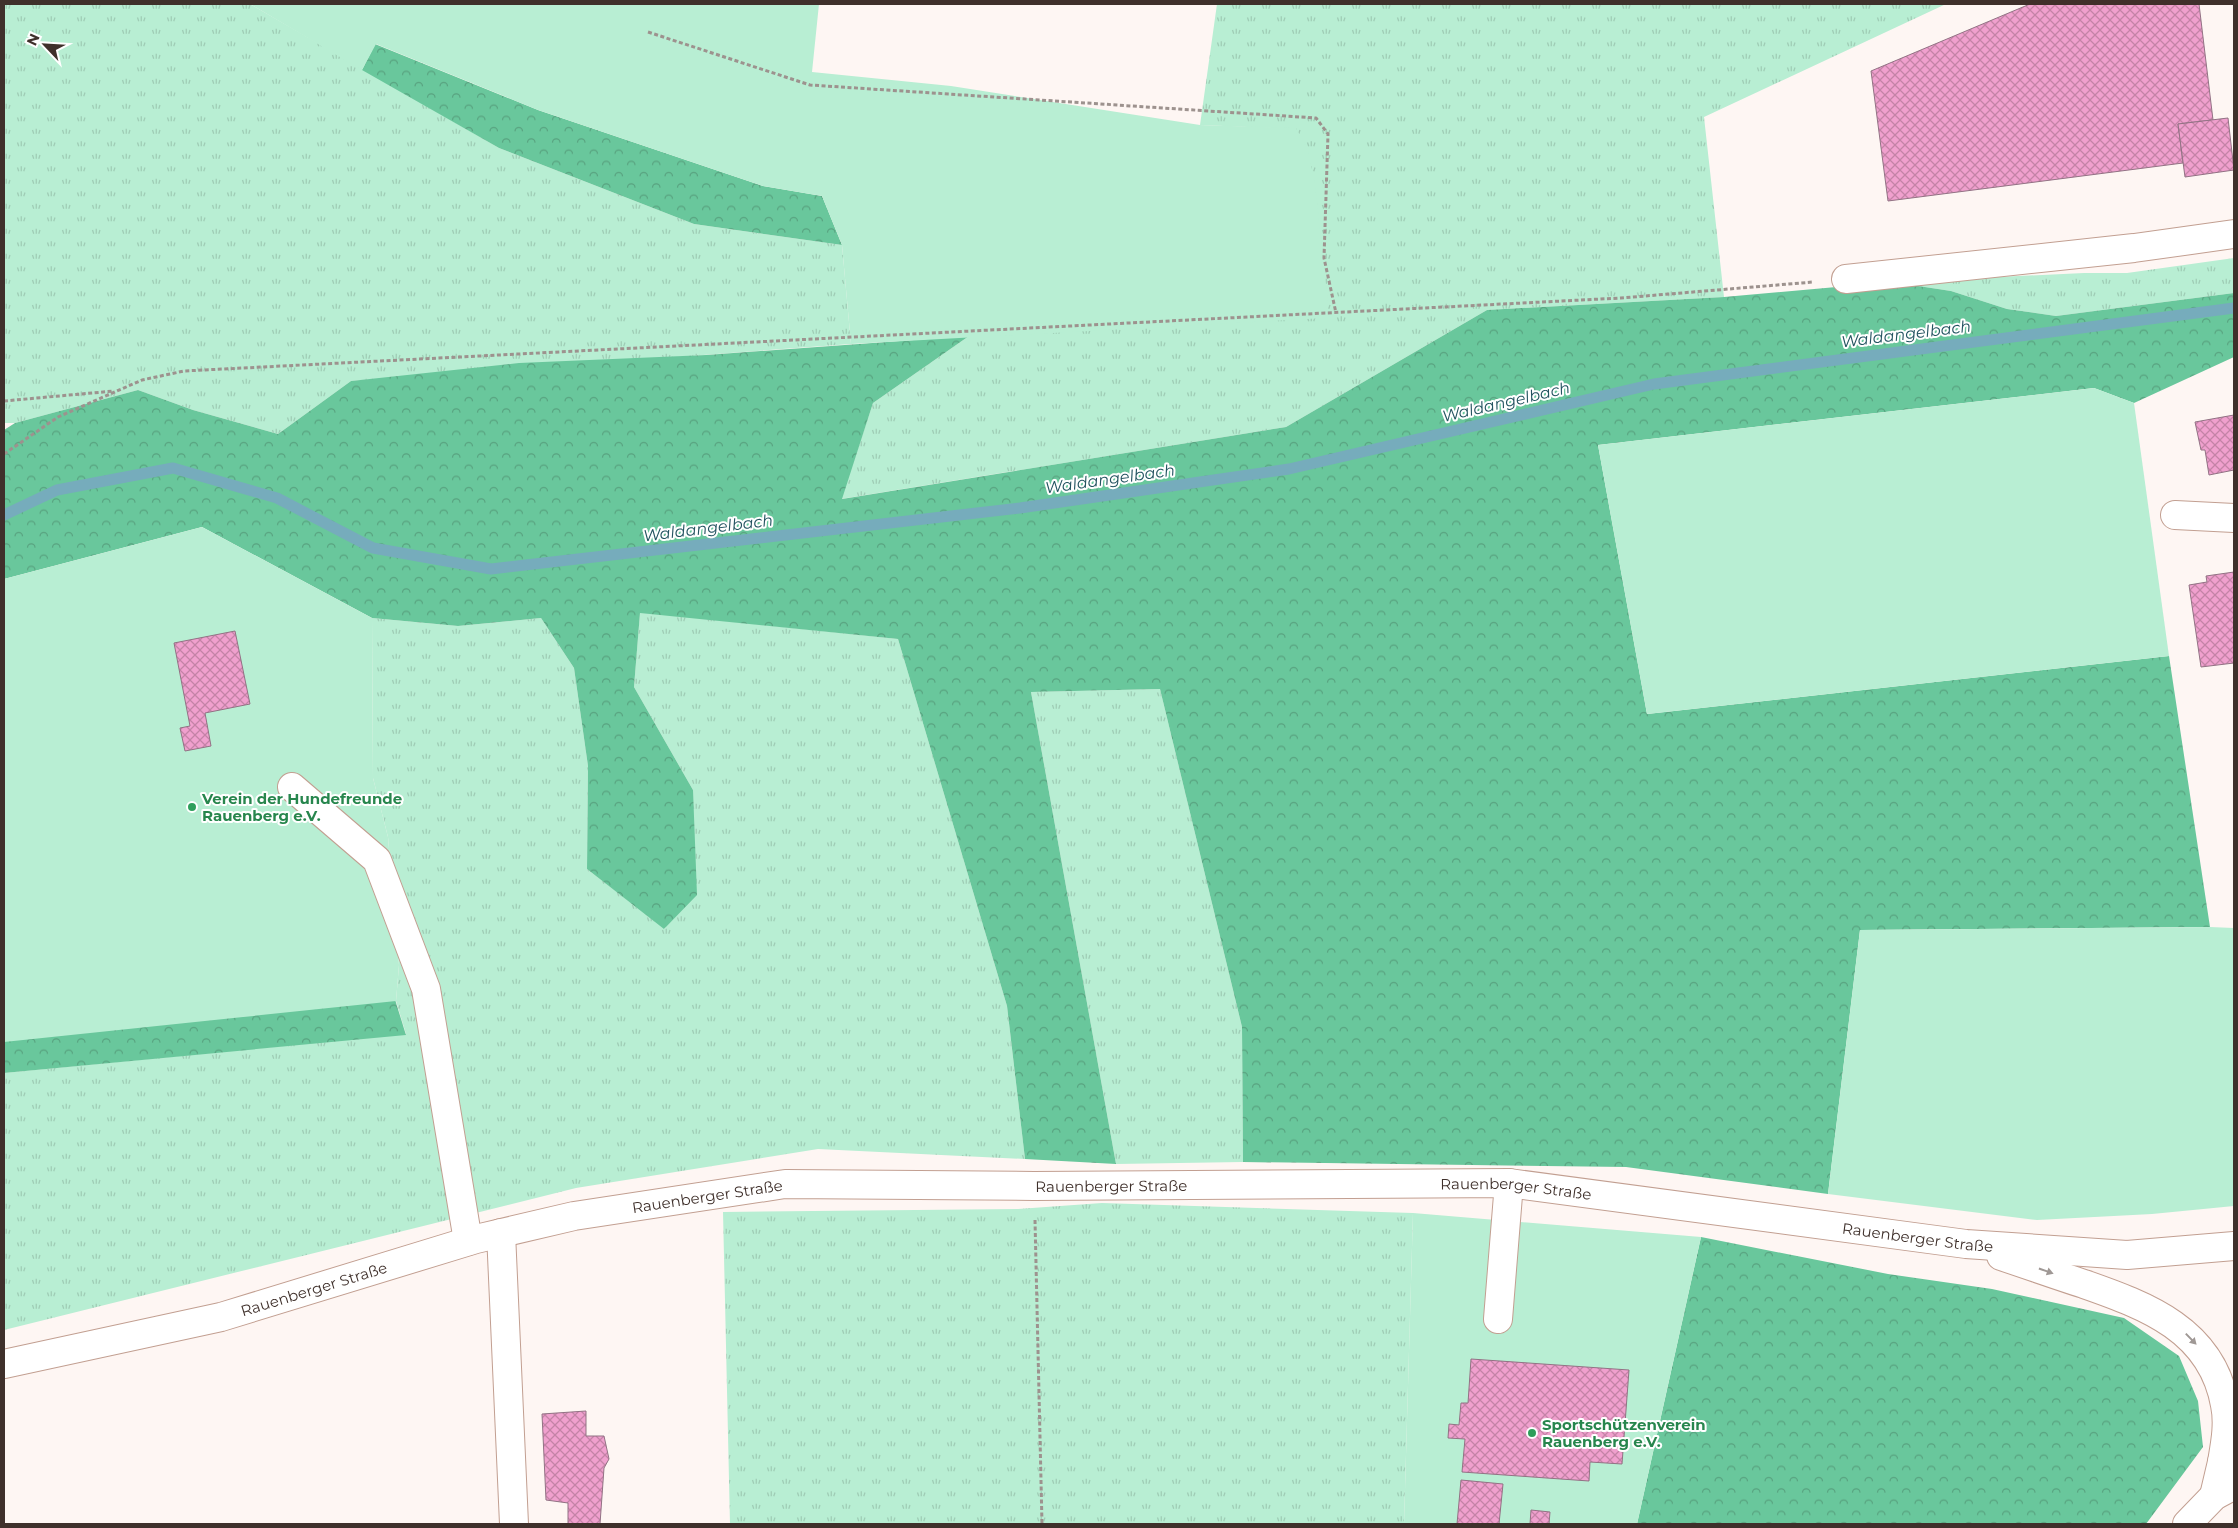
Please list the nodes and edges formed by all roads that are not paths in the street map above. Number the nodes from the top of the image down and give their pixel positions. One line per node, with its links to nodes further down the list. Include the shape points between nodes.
1 (2234, 234): 2 (street)
2 (1846, 279)
3 (2176, 515): 4 (street)
4 (2234, 518)
5 (292, 787): 8 (street, via 377,860 426,989)
6 (1509, 1183): 7 (street, Rauenberger Straße, via 785,1184 574,1216); 9 (street, Rauenberger Straße); 11 (street)
7 (501, 1233): 8 (street, Rauenberger Straße); 15 (street)
8 (468, 1241): 12 (street, Rauenberger Straße, via 221,1317)
9 (1966, 1244): 10 (street, Rauenberger Straße, via 2127,1255); 14 (street, one-way to 14, via 2128,1300 2185,1332 2201,1349 2219,1382 2226,1407)
10 (2234, 1246)
11 (1498, 1319)
12 (4, 1364)
13 (2234, 1436): 14 (street)
14 (2223, 1481): 16 (street)
15 (514, 1524)
16 (2187, 1524)

